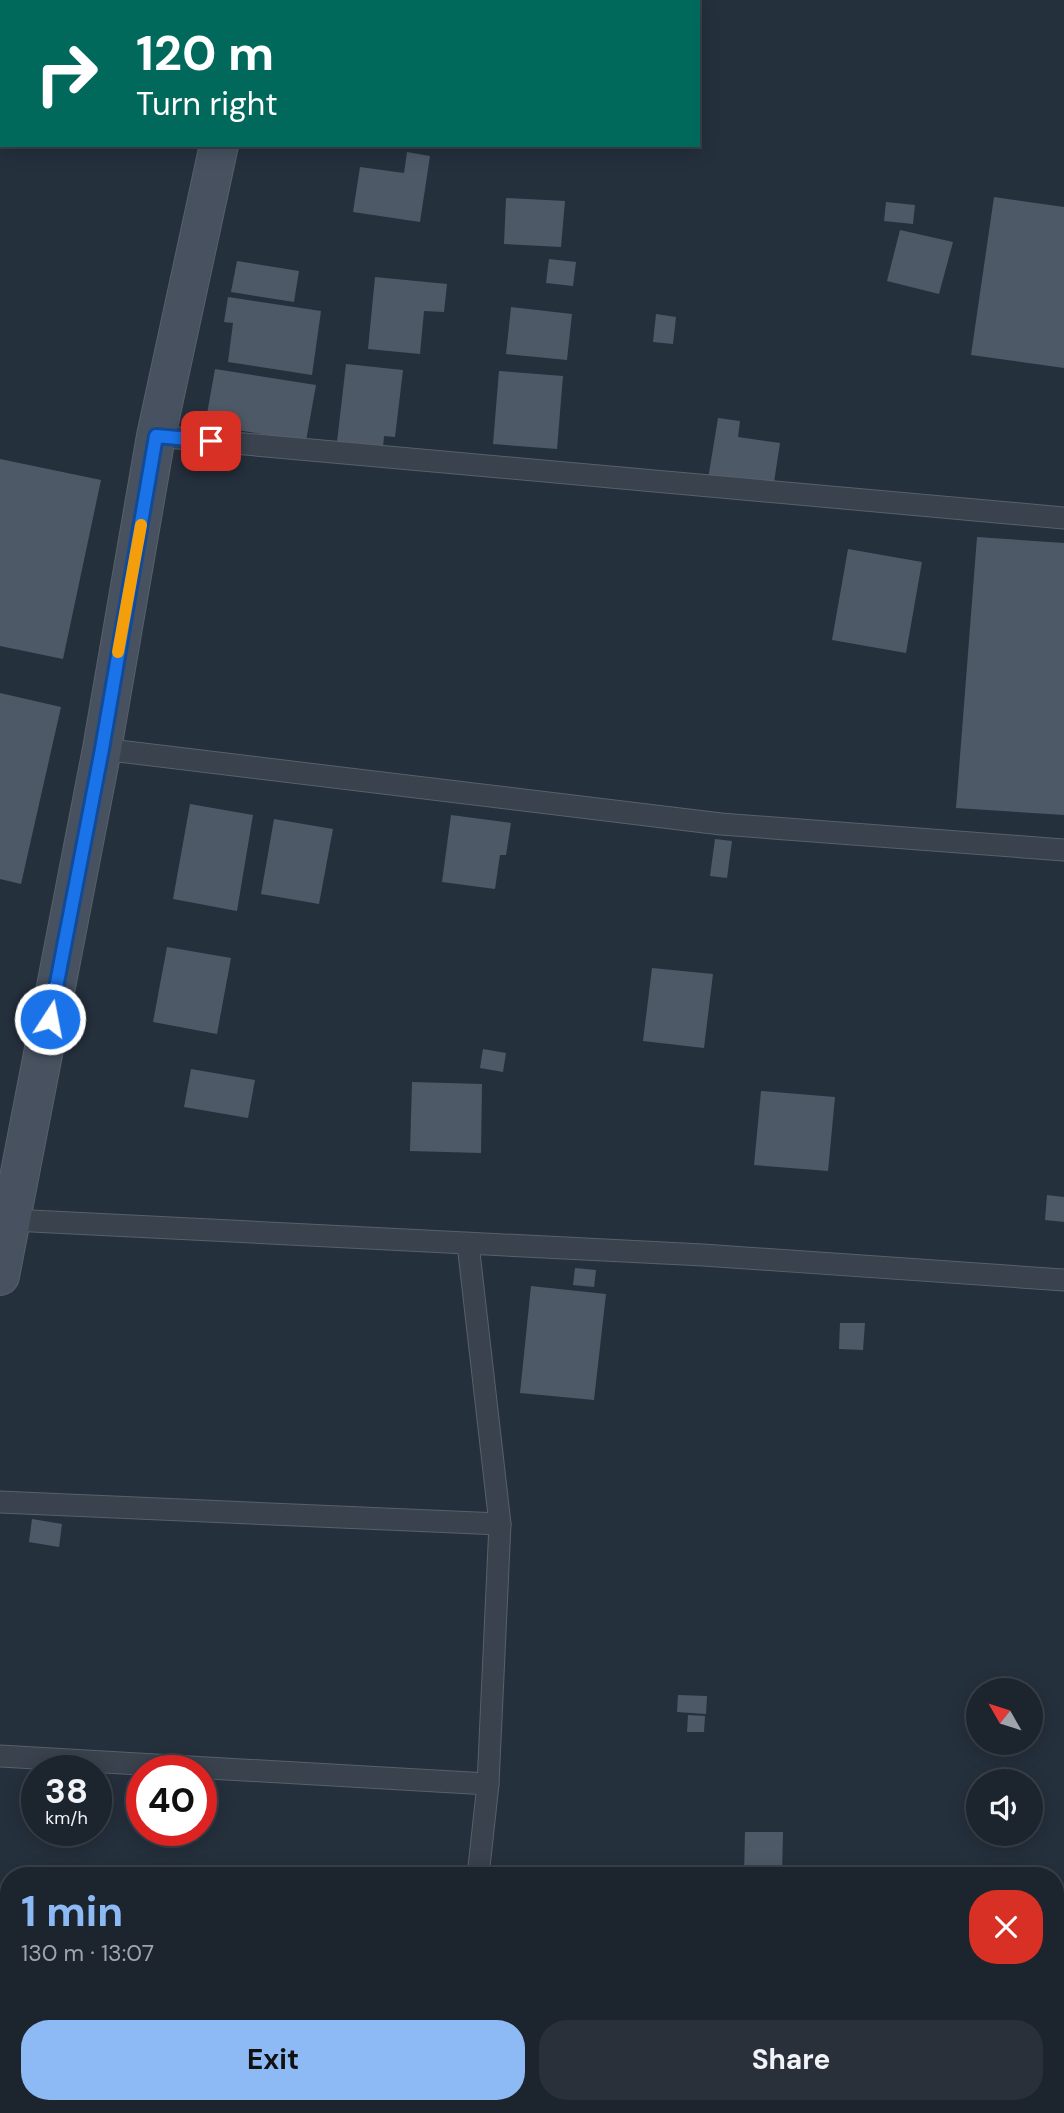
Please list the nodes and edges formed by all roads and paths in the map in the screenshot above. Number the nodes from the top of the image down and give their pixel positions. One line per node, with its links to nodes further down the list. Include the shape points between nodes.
1 (219, 147): 2 (street)
2 (156, 436): 3 (lane); 4 (street)
3 (1064, 518)
4 (102, 749): 5 (lane, via 721,824); 6 (street)
5 (1064, 850)
6 (12, 1220): 7 (lane); 8 (street)
7 (468, 1244): 9 (lane); 11 (lane)
8 (0, 1276)
9 (1064, 1280)
10 (0, 1503): 11 (lane)
11 (500, 1524): 13 (lane)
12 (0, 1756): 13 (lane)
13 (488, 1783): 14 (lane)
14 (479, 1867)

